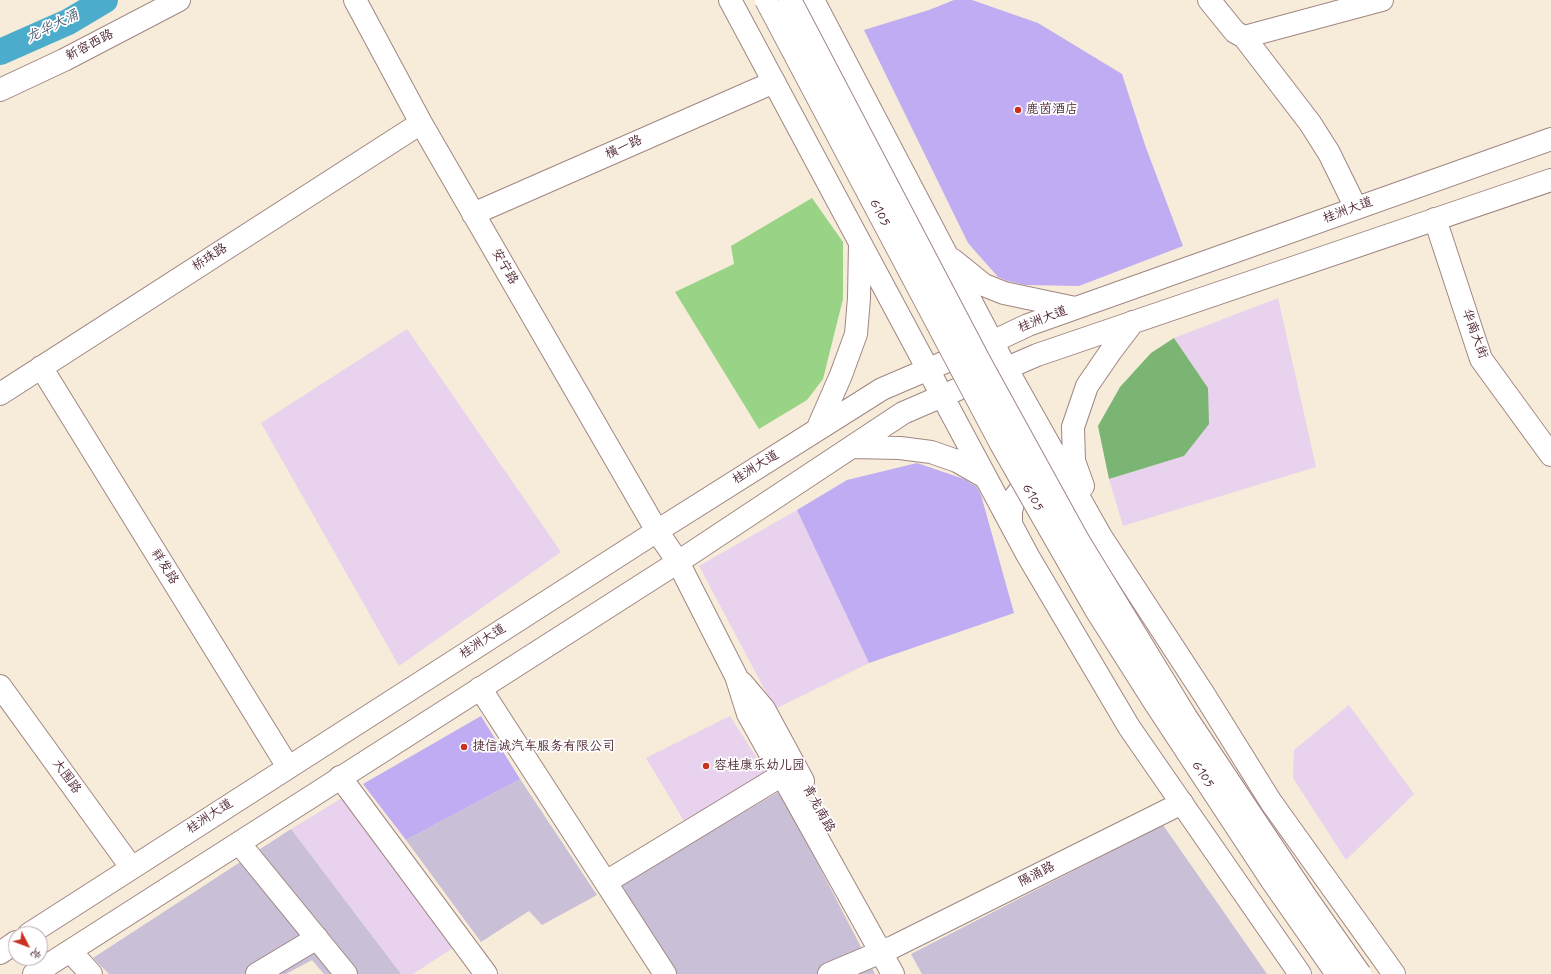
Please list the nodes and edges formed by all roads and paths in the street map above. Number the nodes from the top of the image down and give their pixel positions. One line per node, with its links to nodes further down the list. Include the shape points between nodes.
1 (178, 0): 11 (main road, 新容西路, via 64,60)
2 (355, 0): 12 (main road, 安宁路)
3 (730, 0): 10 (main road)
4 (766, 0): 62 (main road, G105 / G105, bridge, via 1001,444 1096,610 1241,835)
5 (790, 0): 63 (main road, G105, bridge, via 980,362 1078,540 1186,717)
6 (812, 0): 19 (main road)
7 (1209, 0): 9 (main road, via 1235,32)
8 (1382, 0): 9 (main road)
9 (1244, 37): 15 (main road, via 1310,123 1329,153)
10 (774, 82): 16 (main road, 横一路); 18 (main road)
11 (0, 90)
12 (420, 123): 16 (main road, 安宁路); 24 (main road, 桥珠路)
13 (1551, 139): 15 (main road, 桂洲大道)
14 (1551, 180): 17 (main road)
15 (1356, 208): 21 (main road, 桂洲大道)
16 (473, 214): 35 (main road, 安宁路)
17 (1435, 219): 22 (main road); 31 (main road, 华南大街, via 1481,359)
18 (860, 242): 20 (main road); 29 (main road, via 856,334)
19 (945, 251): 20 (main road, via 941,266 926,290 905,295); 21 (main road, via 984,285 1004,293); 23 (main road)
20 (886, 289): 25 (main road)
21 (1075, 308): 23 (main road, 桂洲大道, via 1028,324)
22 (1133, 322): 26 (main road); 36 (main road, via 1087,386 1073,427 1074,461)
23 (992, 342): 25 (main road, 桂洲大道); 26 (main road)
24 (41, 367): 27 (main road, 桥珠路); 41 (main road, 祥发路)
25 (928, 368): 28 (main road); 29 (main road, 桂洲大道, via 882,389)
26 (1006, 368): 28 (main road); 33 (main road)
27 (0, 394)
28 (942, 396): 30 (main road, via 903,413); 32 (main road)
29 (817, 430): 35 (main road, 桂洲大道)
30 (852, 447): 32 (main road, via 900,448 931,452 957,461); 37 (main road)
31 (1551, 455)
32 (985, 477): 34 (main road)
33 (1070, 482): 34 (main road, via 1052,478 1024,485 1015,497); 36 (main road)
34 (1011, 524): 44 (main road, via 1129,727)
35 (657, 531): 37 (main road, 青龙南路); 41 (main road, 桂洲大道)
36 (1100, 535): 64 (main road, via 1271,802)
37 (678, 562): 38 (main road, 青龙南路); 40 (main road)
38 (736, 676): 42 (main road, 青龙南路, via 748,714); 50 (main road, 青龙南路, via 764,709)
39 (0, 686): 46 (main road, 大围路)
40 (480, 688): 43 (main road); 47 (main road)
41 (288, 767): 46 (main road, 桂洲大道)
42 (782, 775): 47 (main road); 50 (main road, 青龙南路)
43 (340, 778): 45 (main road); 56 (main road)
44 (1182, 803): 50 (main road, 隔涌路); 61 (main road)
45 (239, 842): 49 (main road); 51 (main road)
46 (131, 867): 48 (main road, 桂洲大道)
47 (606, 882): 57 (main road)
48 (41, 926)
49 (317, 938): 54 (main road); 55 (main road)
50 (887, 949): 58 (main road, 隔涌路); 59 (main road); 60 (main road)
51 (70, 951): 52 (main road); 53 (main road)
52 (34, 974)
53 (91, 974)
54 (257, 974)
55 (346, 974)
56 (486, 974)
57 (665, 974)
58 (829, 974)
59 (893, 974)
60 (907, 974)
61 (1300, 974)
62 (1337, 974)
63 (1360, 974)
64 (1394, 974)

